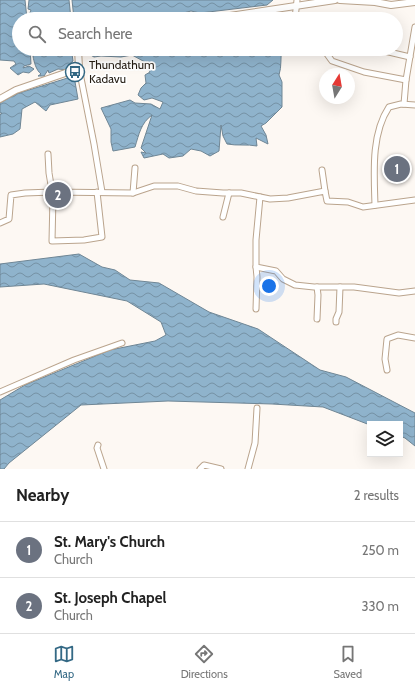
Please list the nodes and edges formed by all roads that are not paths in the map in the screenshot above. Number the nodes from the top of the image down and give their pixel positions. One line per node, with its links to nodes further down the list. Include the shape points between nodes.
1 (335, 0): 4 (street)
2 (340, 0): 3 (street, via 391,5)
3 (415, 2)
4 (297, 3): 5 (street)
5 (248, 12)
6 (415, 27): 10 (street)
7 (403, 55): 10 (street)
8 (79, 56): 11 (street)
9 (328, 56): 12 (street, via 332,61 364,72)
10 (410, 57): 12 (street)
11 (80, 68): 13 (street, via 16,90); 21 (street, via 94,144)
12 (406, 80): 14 (street)
13 (0, 99)
14 (404, 104): 15 (street); 26 (street, via 389,107 383,116 374,157)
15 (415, 105)
16 (48, 154): 20 (street)
17 (135, 168): 22 (street)
18 (322, 170): 19 (street)
19 (325, 191): 24 (street, via 288,198 270,199); 26 (street, via 327,201 348,202 363,207)
20 (52, 192): 21 (street); 21 (street, via 52,241 102,237); 28 (street, via 10,195 9,219)
21 (99, 192): 22 (street)
22 (133, 193): 23 (street, via 154,186 178,186 196,191)
23 (229, 193): 24 (street); 27 (street)
24 (260, 196): 29 (street)
25 (415, 200): 26 (street)
26 (375, 205)
27 (223, 217)
28 (0, 223)
29 (256, 267): 30 (street, via 276,271 283,279 295,285); 33 (street)
30 (317, 287): 31 (street); 34 (street)
31 (340, 287): 32 (street, via 399,293); 35 (street)
32 (415, 291)
33 (256, 309)
34 (317, 319)
35 (336, 322)
36 (415, 338): 38 (street, via 398,335 387,339)
37 (122, 343): 39 (street, via 74,360)
38 (387, 370)
39 (0, 392)
40 (257, 408): 45 (street, via 255,443)
41 (98, 445): 42 (street, via 96,448)
42 (104, 469)
43 (200, 469): 44 (street, via 204,465)
44 (221, 469)
45 (248, 469)

